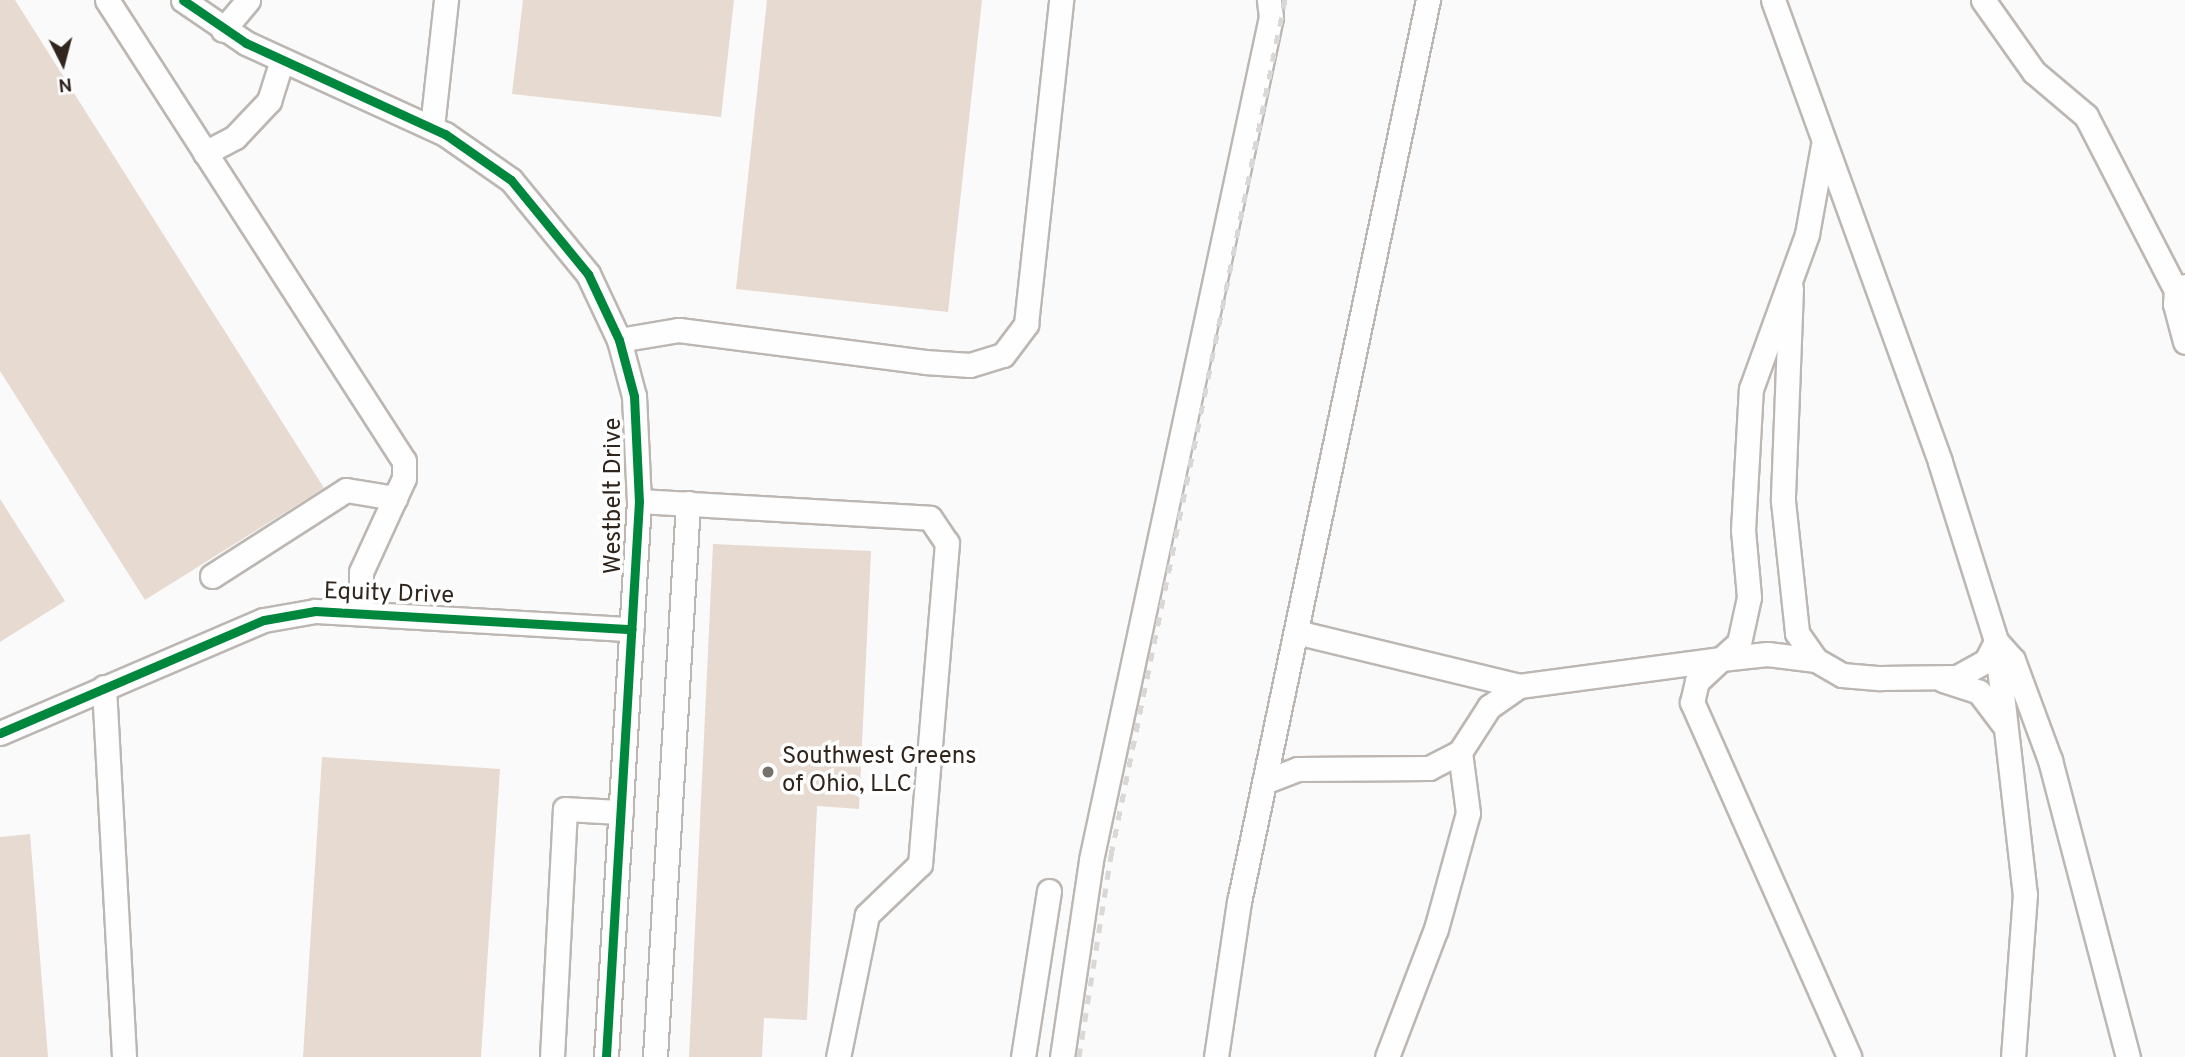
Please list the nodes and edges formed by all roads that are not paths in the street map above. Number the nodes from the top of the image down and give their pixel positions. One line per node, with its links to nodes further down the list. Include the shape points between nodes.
1 (107, 0): 14 (street)
2 (183, 0): 10 (street, Westbelt Drive)
3 (248, 0): 10 (street)
4 (446, 0): 12 (street)
5 (1061, 0): 17 (street, via 1026,324 1003,355 970,365 925,362 679,330)
6 (1269, 0): 45 (street, via 1271,17 1091,860)
7 (1428, 0): 25 (street)
8 (1773, 0): 13 (street)
9 (1983, 0): 16 (street, via 2034,72 2086,116)
10 (223, 30): 11 (street, Westbelt Drive)
11 (282, 60): 12 (street, Westbelt Drive); 14 (street, via 269,101 235,137)
12 (432, 127): 17 (street, Westbelt Drive, via 480,156 539,208 588,274)
13 (1824, 139): 15 (street, via 1807,234); 26 (street, via 1940,462)
14 (205, 153): 19 (street, via 404,461)
15 (1792, 270): 27 (street, via 1751,389 1744,464 1747,626); 28 (street, via 1783,501 1788,599 1797,633)
16 (2181, 288): 18 (street)
17 (619, 340): 20 (street, Westbelt Drive, via 634,396)
18 (2185, 342)
19 (395, 498): 22 (street, via 368,489 346,491); 23 (street, via 361,572)
20 (639, 502): 21 (street); 24 (street, Westbelt Drive)
21 (688, 503): 42 (street); 43 (street, via 930,518 947,543 920,864 867,915)
22 (212, 576)
23 (362, 612): 24 (street, Equity Drive); 31 (street, Equity Drive, via 315,611 264,620)
24 (631, 629): 36 (street, Westbelt Drive)
25 (1296, 632): 30 (street); 35 (street)
26 (1996, 641): 29 (street, via 1979,667); 32 (street); 51 (street, via 2013,660 2050,760)
27 (1721, 659): 28 (street, via 1768,654); 30 (street); 48 (street, via 1697,681 1694,715)
28 (1816, 660): 29 (street, via 1842,675)
29 (1933, 679): 32 (street, via 1969,686)
30 (1519, 686): 34 (street, via 1489,707)
31 (104, 687): 33 (street, Equity Drive); 39 (street)
32 (2003, 724): 38 (street, via 2025,894)
33 (0, 733)
34 (1460, 752): 35 (street, via 1429,768 1298,769); 47 (street, via 1468,813 1436,929)
35 (1264, 782): 46 (street)
36 (621, 812): 40 (street, via 565,809); 41 (street, Westbelt Drive)
37 (1049, 891): 44 (street)
38 (2017, 1031): 49 (street); 50 (street)
39 (124, 1057)
40 (552, 1057)
41 (606, 1057)
42 (654, 1057)
43 (838, 1057)
44 (1023, 1057)
45 (1062, 1057)
46 (1216, 1057)
47 (1387, 1057)
48 (1849, 1057)
49 (2013, 1057)
50 (2031, 1057)
51 (2128, 1057)

